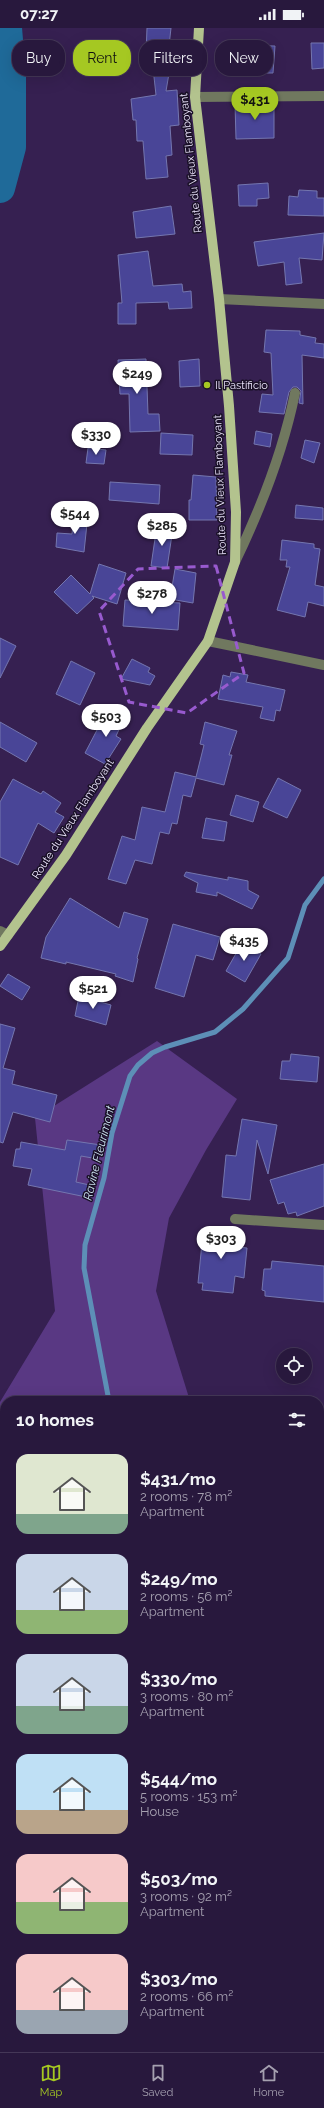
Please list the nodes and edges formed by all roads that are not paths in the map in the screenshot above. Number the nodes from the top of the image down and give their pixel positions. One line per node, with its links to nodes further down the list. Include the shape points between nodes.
1 (199, 28): 3 (main road, Route du Vieux Flamboyant)
2 (324, 96): 3 (street)
3 (195, 97): 4 (main road, Route du Vieux Flamboyant)
4 (219, 299): 5 (street); 7 (main road, Route du Vieux Flamboyant, via 230,406 236,512)
5 (324, 304)
6 (295, 393): 7 (street, via 279,456 250,532)
7 (235, 562): 8 (main road, Route du Vieux Flamboyant)
8 (208, 640): 9 (street); 10 (main road, Route du Vieux Flamboyant, via 147,728 66,855)
9 (324, 665)
10 (4, 933): 11 (main road, Route du Vieux Flamboyant)
11 (0, 946)
12 (235, 1219): 13 (street)
13 (324, 1225)

